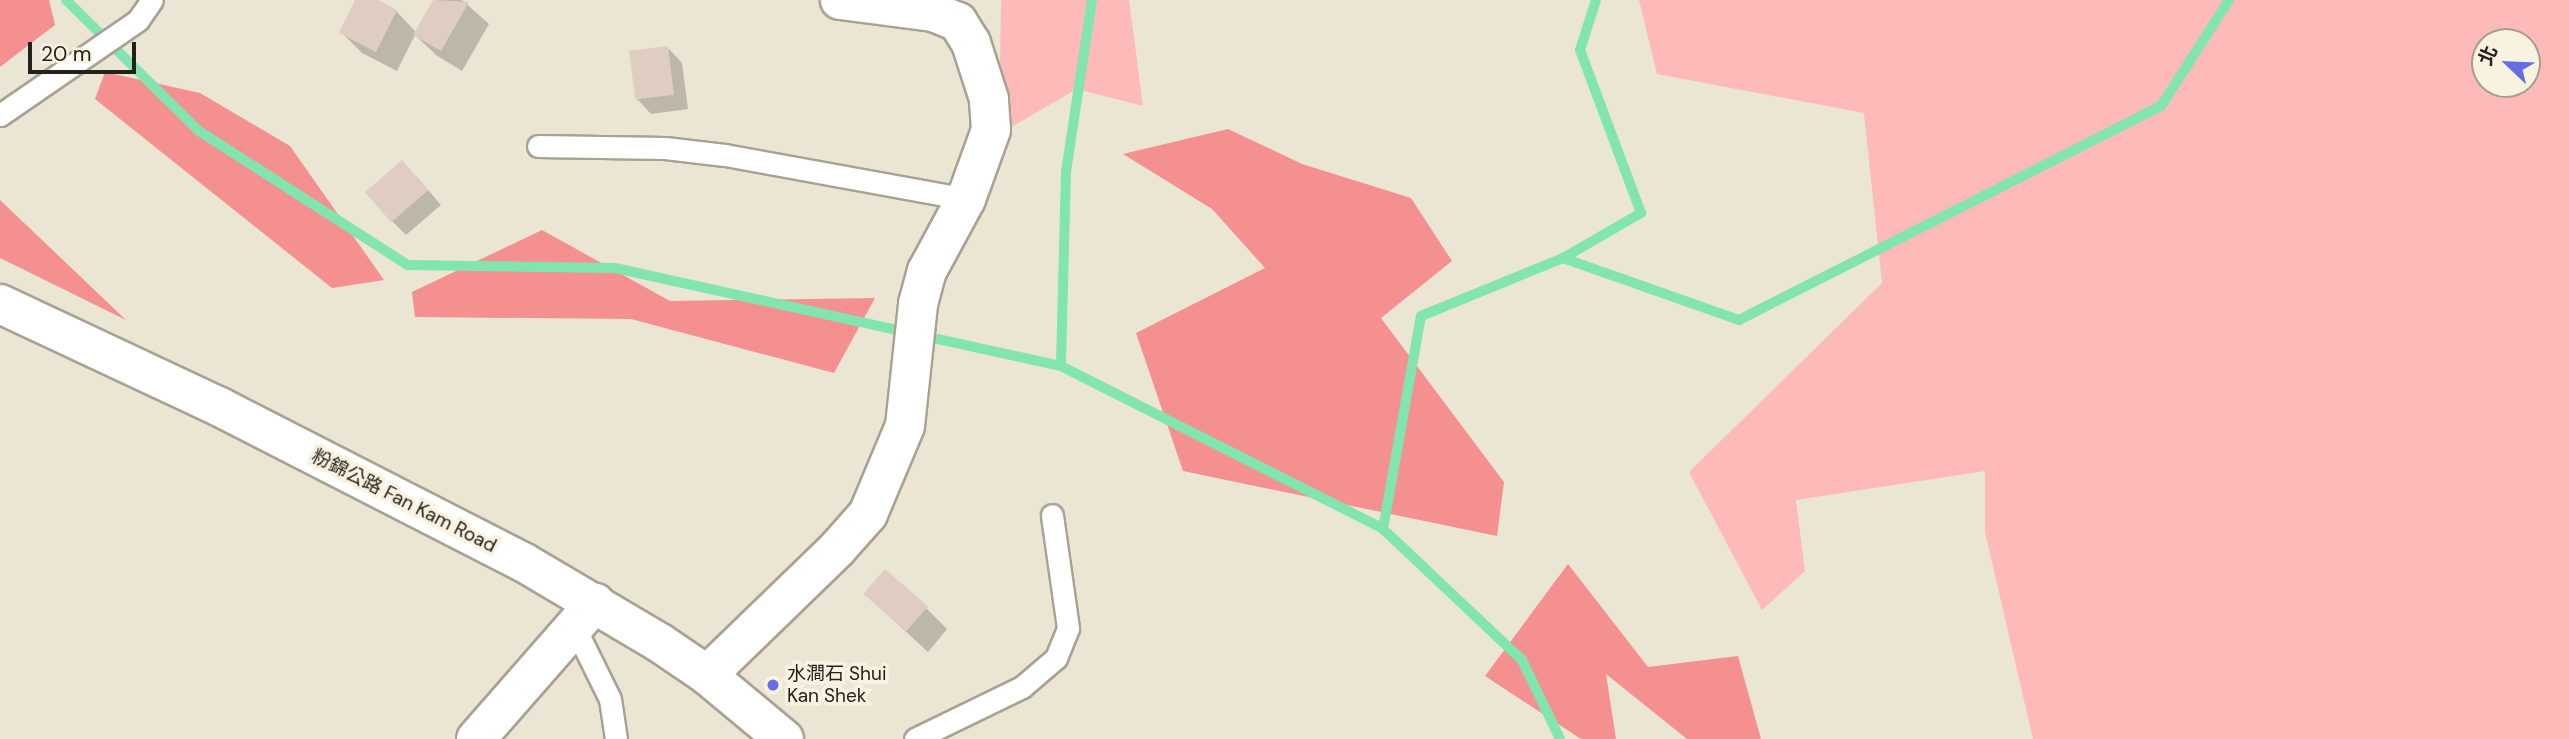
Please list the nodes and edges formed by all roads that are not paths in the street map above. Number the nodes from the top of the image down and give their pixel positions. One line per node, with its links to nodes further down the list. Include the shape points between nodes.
1 (152, 0): 3 (lane, via 138,20)
2 (841, 0): 5 (street, via 933,12 958,22 971,43 989,99 991,130)
3 (0, 115)
4 (538, 146): 5 (lane, via 665,148 738,157)
5 (966, 199): 9 (street, via 927,271 918,304 905,426 868,514)
6 (0, 304): 8 (street, 粉錦公路 Fan Kam Road, via 232,414 523,562)
7 (1052, 515): 13 (lane, via 1068,628 1056,658 1022,687)
8 (585, 615): 9 (street, 粉錦公路 Fan Kam Road); 10 (street); 11 (lane, via 610,699)
9 (707, 675): 12 (street, 粉錦公路 Fan Kam Road)
10 (476, 739)
11 (616, 739)
12 (784, 739)
13 (915, 739)

